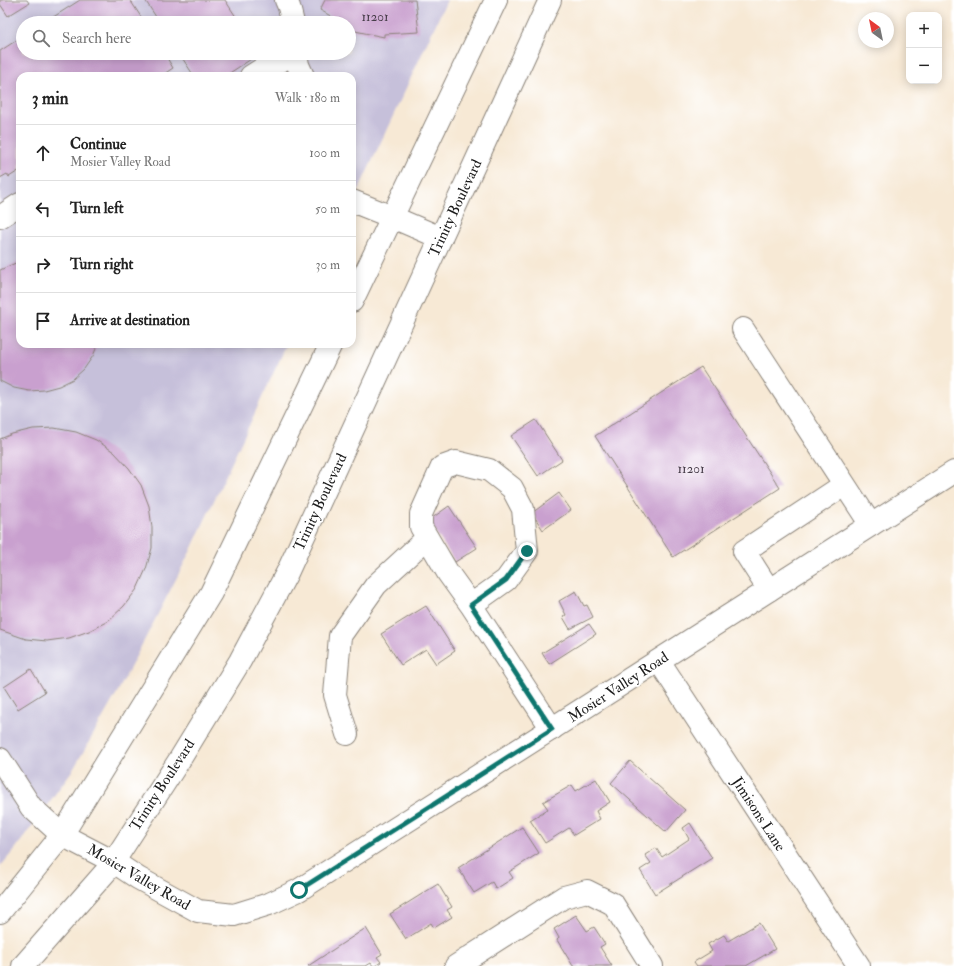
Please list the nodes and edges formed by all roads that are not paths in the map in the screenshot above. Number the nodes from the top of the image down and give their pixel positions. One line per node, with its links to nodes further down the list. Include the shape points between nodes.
1 (286, 0): 4 (main road)
2 (496, 0): 12 (main road)
3 (550, 0): 13 (main road, Trinity Boulevard)
4 (291, 16)
5 (281, 60): 7 (main road)
6 (297, 60): 8 (main road)
7 (257, 72)
8 (301, 72)
9 (356, 203): 12 (main road)
10 (16, 207): 11 (main road)
11 (0, 217)
12 (392, 217): 13 (main road); 14 (main road)
13 (441, 238): 28 (main road, Trinity Boulevard, via 287,573 236,667)
14 (356, 293)
15 (743, 329): 18 (main road)
16 (329, 348): 27 (main road, via 210,593)
17 (954, 472): 19 (main road, Mosier Valley Road)
18 (844, 485): 19 (main road); 21 (main road, via 744,551)
19 (870, 525): 21 (main road, Mosier Valley Road)
20 (427, 538): 22 (main road); 22 (main road, via 421,527 421,514 442,467 456,462 489,470 512,488 523,509 527,551 506,580); 25 (main road, via 376,585 340,636 335,695)
21 (769, 590): 23 (main road, Mosier Valley Road)
22 (471, 605): 24 (main road)
23 (659, 661): 24 (main road, Mosier Valley Road); 33 (main road, Jimisons Lane)
24 (552, 729): 28 (main road, Mosier Valley Road, via 299,890 241,913 234,915 198,911)
25 (347, 734)
26 (0, 759): 27 (main road, Mosier Valley Road, via 31,807)
27 (62, 835): 28 (main road, Mosier Valley Road); 29 (main road)
28 (114, 862): 30 (main road, Trinity Boulevard)
29 (0, 912)
30 (24, 966)
31 (456, 966): 32 (main road, via 564,897 587,891 613,904)
32 (652, 966)
33 (859, 966)

